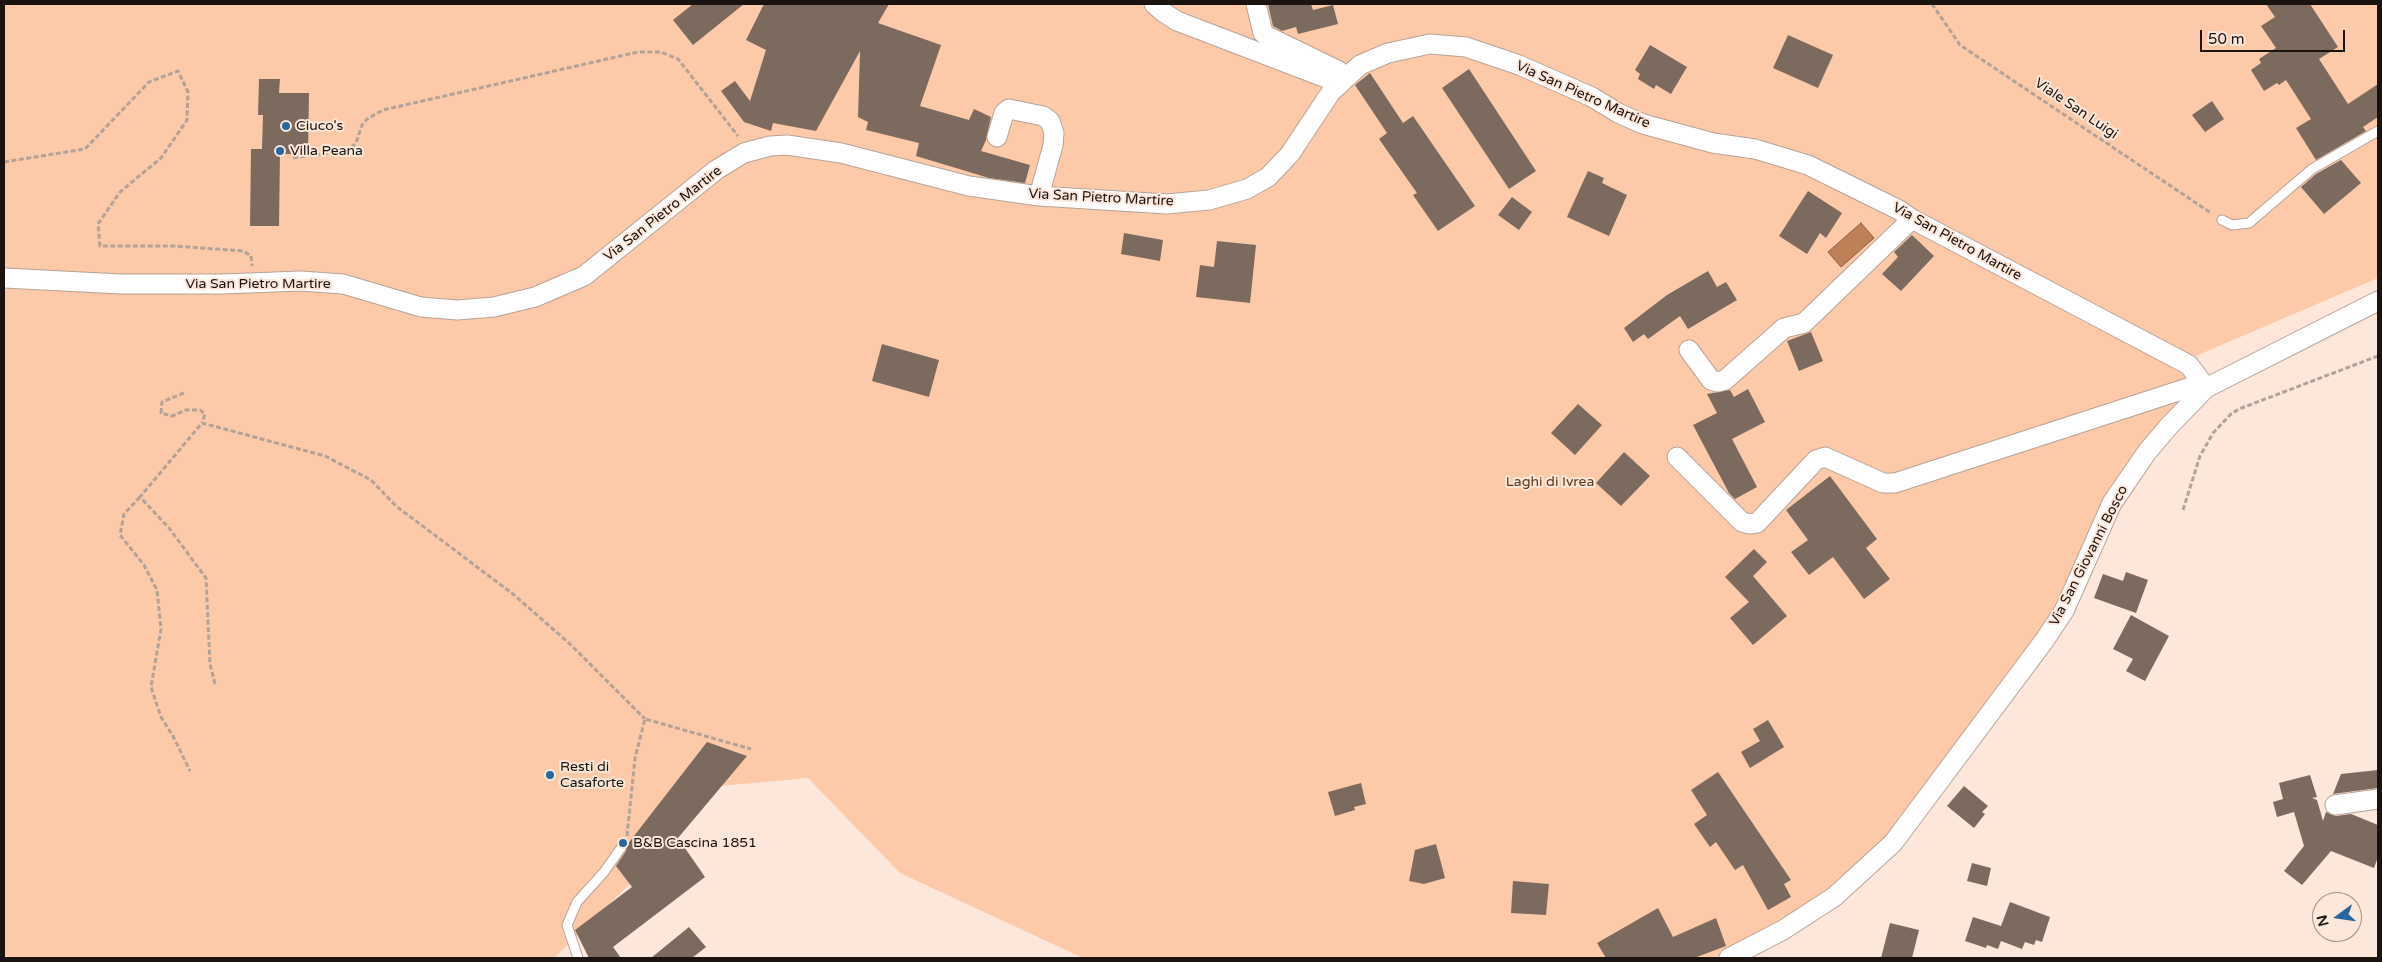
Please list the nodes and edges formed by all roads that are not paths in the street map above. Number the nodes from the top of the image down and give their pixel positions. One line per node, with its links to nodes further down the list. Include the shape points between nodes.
1 (1154, 4): 3 (street, via 1178,21)
2 (1256, 4): 3 (street, via 1267,36)
3 (1343, 79): 6 (street, Via San Pietro Martire, via 1278,168 1239,193 1167,204); 7 (street, Via San Pietro Martire, via 1373,58 1401,49 1430,44 1466,48 1567,85 1643,124 1713,143 1768,152 1808,165)
4 (2378, 131): 8 (lane, via 2312,169 2249,223 2232,225)
5 (997, 137): 6 (street, via 1004,113 1009,109 1043,116 1050,121 1053,145)
6 (1038, 196): 9 (street, Via San Pietro Martire, via 969,186 841,153 787,145 770,146 735,158 716,170 584,276 535,297 494,307 457,310 421,307 343,284 302,281 121,284)
7 (1912, 219): 11 (street, via 1804,323 1784,328 1725,380 1711,380); 12 (street, Via San Pietro Martire, via 2189,365)
8 (2222, 220)
9 (4, 278)
10 (2378, 301): 12 (street, Via San Giovanni Bosco)
11 (1689, 350)
12 (2204, 385): 13 (street, via 1895,483 1883,483 1825,457 1816,460 1757,523 1750,524 1742,522); 18 (street, Via San Giovanni Bosco, via 2133,471 2112,503 2064,611 2049,634 1893,844 1834,897 1783,930)
13 (1677, 457)
14 (2378, 799): 15 (street)
15 (2335, 805)
16 (621, 848): 17 (lane, via 577,902 567,925)
17 (578, 958)
18 (1729, 958)

